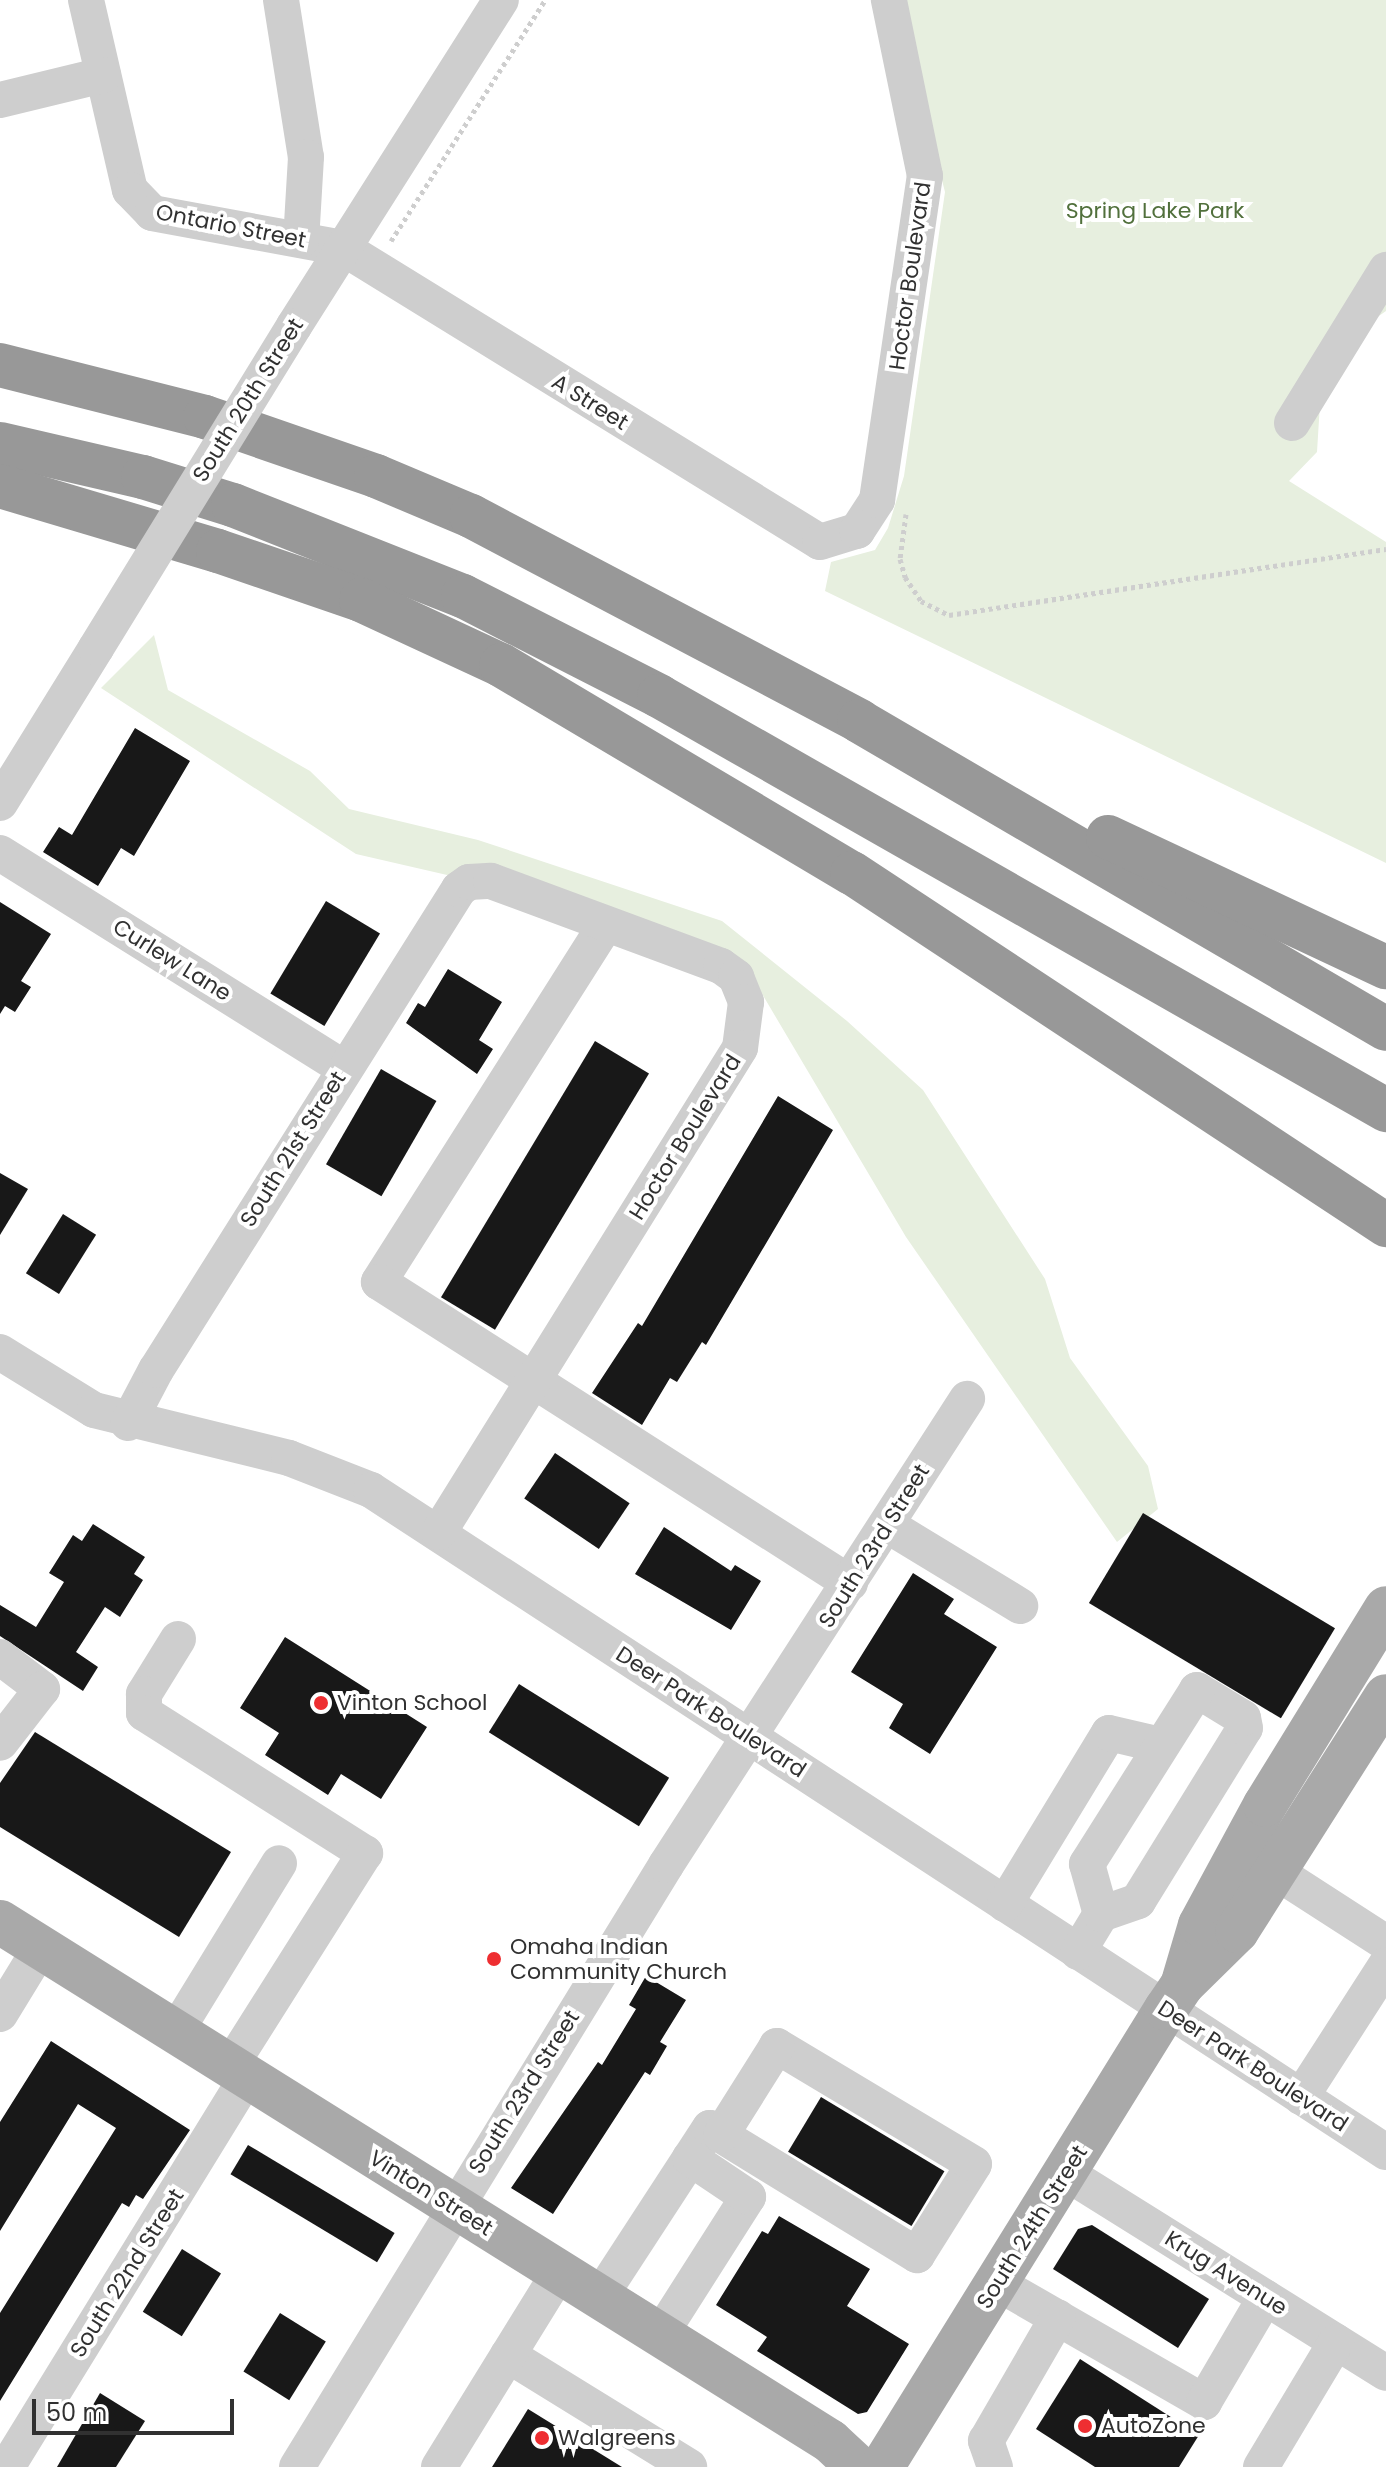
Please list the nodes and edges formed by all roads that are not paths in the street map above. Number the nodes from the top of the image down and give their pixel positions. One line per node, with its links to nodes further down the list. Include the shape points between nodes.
1 (86, 0): 5 (street, Ontario Street)
2 (281, 0): 7 (street, via 306,157)
3 (889, 0): 14 (street, Hoctor Boulevard, via 925,176 877,500 869,519)
4 (487, 9): 8 (street, South 20th Street)
5 (103, 75): 6 (street); 7 (street, Ontario Street, via 130,190 138,202 165,217)
6 (0, 100)
7 (301, 240): 8 (street, Ontario Street)
8 (343, 248): 14 (street, A Street, via 804,536 820,542); 16 (street, South 20th Street, bridge)
9 (1386, 270): 11 (street)
10 (0, 365): 15 (highway, via 205,417 389,482 545,552)
11 (1292, 423)
12 (0, 444): 23 (highway, via 143,477 233,505 463,596 659,696)
13 (0, 486): 24 (highway, via 361,600 501,665 852,873)
14 (841, 539)
15 (859, 721): 20 (highway); 21 (highway)
16 (0, 803)
17 (0, 853): 22 (street, Curlew Lane)
18 (469, 882): 19 (street, Hoctor Boulevard, via 491,881); 22 (street, South 21st Street, via 450,899)
19 (606, 924): 26 (street, via 379,1282); 26 (street, Hoctor Boulevard, via 721,966 744,992 747,1025 740,1048)
20 (1386, 967)
21 (1386, 1029)
22 (344, 1068): 28 (street, South 21st Street)
23 (1386, 1110)
24 (1386, 1225)
25 (0, 1352): 28 (street, Deer Park Boulevard, via 65,1395)
26 (533, 1380): 30 (street, Hoctor Boulevard); 31 (street)
27 (967, 1399): 29 (street, South 23rd Street)
28 (128, 1423): 30 (street, Deer Park Boulevard, via 331,1471)
29 (887, 1525): 31 (street, South 23rd Street); 32 (street)
30 (439, 1532): 37 (street, Deer Park Boulevard)
31 (850, 1583): 37 (street, South 23rd Street)
32 (1020, 1606)
33 (1386, 1608): 49 (main road, South 24th Street, via 1265,1805 1200,1925)
34 (178, 1639): 52 (street, South 22nd Street, via 144,1694 144,1713 365,1853)
35 (0, 1657): 38 (street, via 42,1689)
36 (1386, 1696): 41 (main road, South 24th Street)
37 (750, 1738): 42 (street, Deer Park Boulevard); 58 (street, South 23rd Street)
38 (0, 1743)
39 (1160, 1745): 42 (street, via 1109,1733); 43 (street, via 1087,1864); 43 (street, via 1197,1690 1243,1718 1245,1728 1138,1901)
40 (279, 1863): 51 (street)
41 (1276, 1872): 45 (street); 49 (main road, South 24th Street, via 1237,1931)
42 (1005, 1904): 47 (street, Deer Park Boulevard)
43 (1101, 1914): 47 (street)
44 (0, 1922): 46 (main road, Vinton Street)
45 (1386, 1943)
46 (41, 1947): 50 (street); 51 (main road, Vinton Street)
47 (1078, 1952): 49 (street, Deer Park Boulevard)
48 (1386, 1965): 53 (street)
49 (1174, 1997): 53 (street, Deer Park Boulevard); 57 (main road, South 24th Street)
50 (0, 2014)
51 (175, 2033): 52 (main road, Vinton Street)
52 (238, 2073): 58 (main road, Vinton Street); 68 (street, South 22nd Street)
53 (1301, 2097): 55 (street, Deer Park Boulevard)
54 (721, 2135): 54 (street, via 917,2255 974,2164 777,2046); 56 (street, via 710,2128)
55 (1386, 2152)
56 (690, 2158): 61 (street); 64 (street, via 748,2197)
57 (1066, 2173): 60 (main road, South 24th Street); 62 (street, Krug Avenue)
58 (455, 2208): 59 (main road, Vinton Street); 69 (street, South 23rd Street)
59 (559, 2273): 61 (main road, Vinton Street); 66 (street)
60 (997, 2283): 63 (street); 73 (main road, South 24th Street)
61 (599, 2298): 64 (main road, Vinton Street)
62 (1265, 2298): 63 (street, via 1204,2402); 65 (street, Krug Avenue)
63 (1058, 2317): 74 (street, via 986,2441)
64 (660, 2335): 72 (main road, Vinton Street, via 830,2441)
65 (1336, 2342): 67 (street, Krug Avenue); 75 (street)
66 (508, 2355): 70 (street); 71 (street)
67 (1386, 2373)
68 (7, 2467)
69 (297, 2467)
70 (439, 2467)
71 (689, 2467)
72 (858, 2467)
73 (882, 2467)
74 (995, 2467)
75 (1261, 2467)

